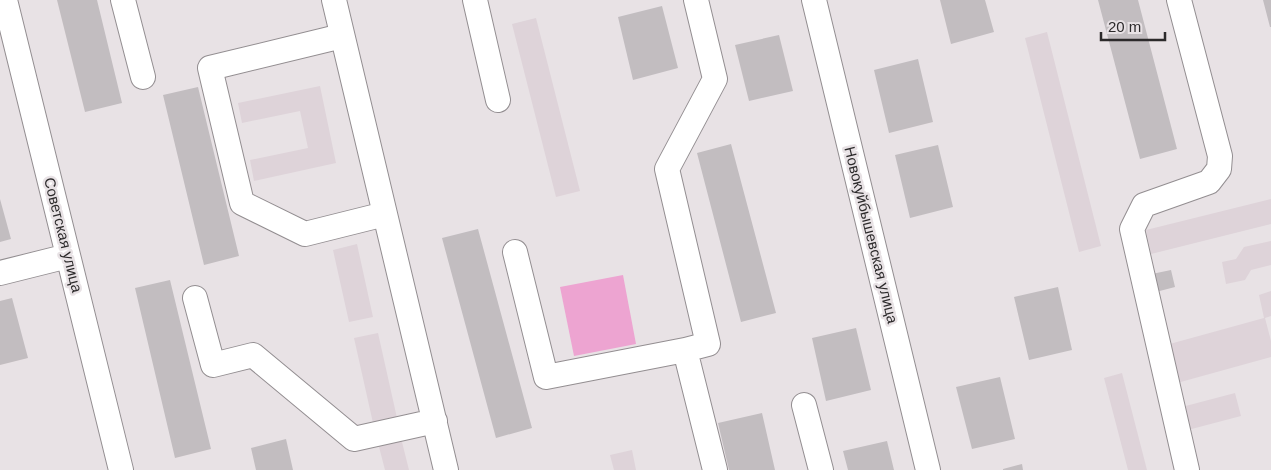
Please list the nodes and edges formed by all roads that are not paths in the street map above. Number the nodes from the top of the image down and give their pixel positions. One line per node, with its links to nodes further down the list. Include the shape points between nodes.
1 (5, 0): 13 (street, Советская улица)
2 (123, 0): 9 (street)
3 (334, 0): 8 (street)
4 (475, 0): 10 (street)
5 (696, 0): 16 (street, via 715,79 667,169 708,344)
6 (814, 0): 23 (street, Новокуйбышевская улица)
7 (1179, 0): 24 (street, via 1220,156 1219,169 1209,182 1144,205 1132,229)
8 (342, 36): 11 (street); 11 (street, via 210,68 242,203 305,234)
9 (143, 77)
10 (498, 100)
11 (385, 214): 18 (street)
12 (515, 252): 16 (street, via 546,377)
13 (68, 256): 14 (street); 19 (street, Советская улица)
14 (0, 273)
15 (196, 298): 18 (street, via 213,365 253,355 354,439)
16 (685, 350): 21 (street)
17 (804, 405): 22 (street)
18 (435, 421): 20 (street)
19 (121, 470)
20 (446, 470)
21 (715, 470)
22 (821, 470)
23 (928, 470)
24 (1187, 470)

